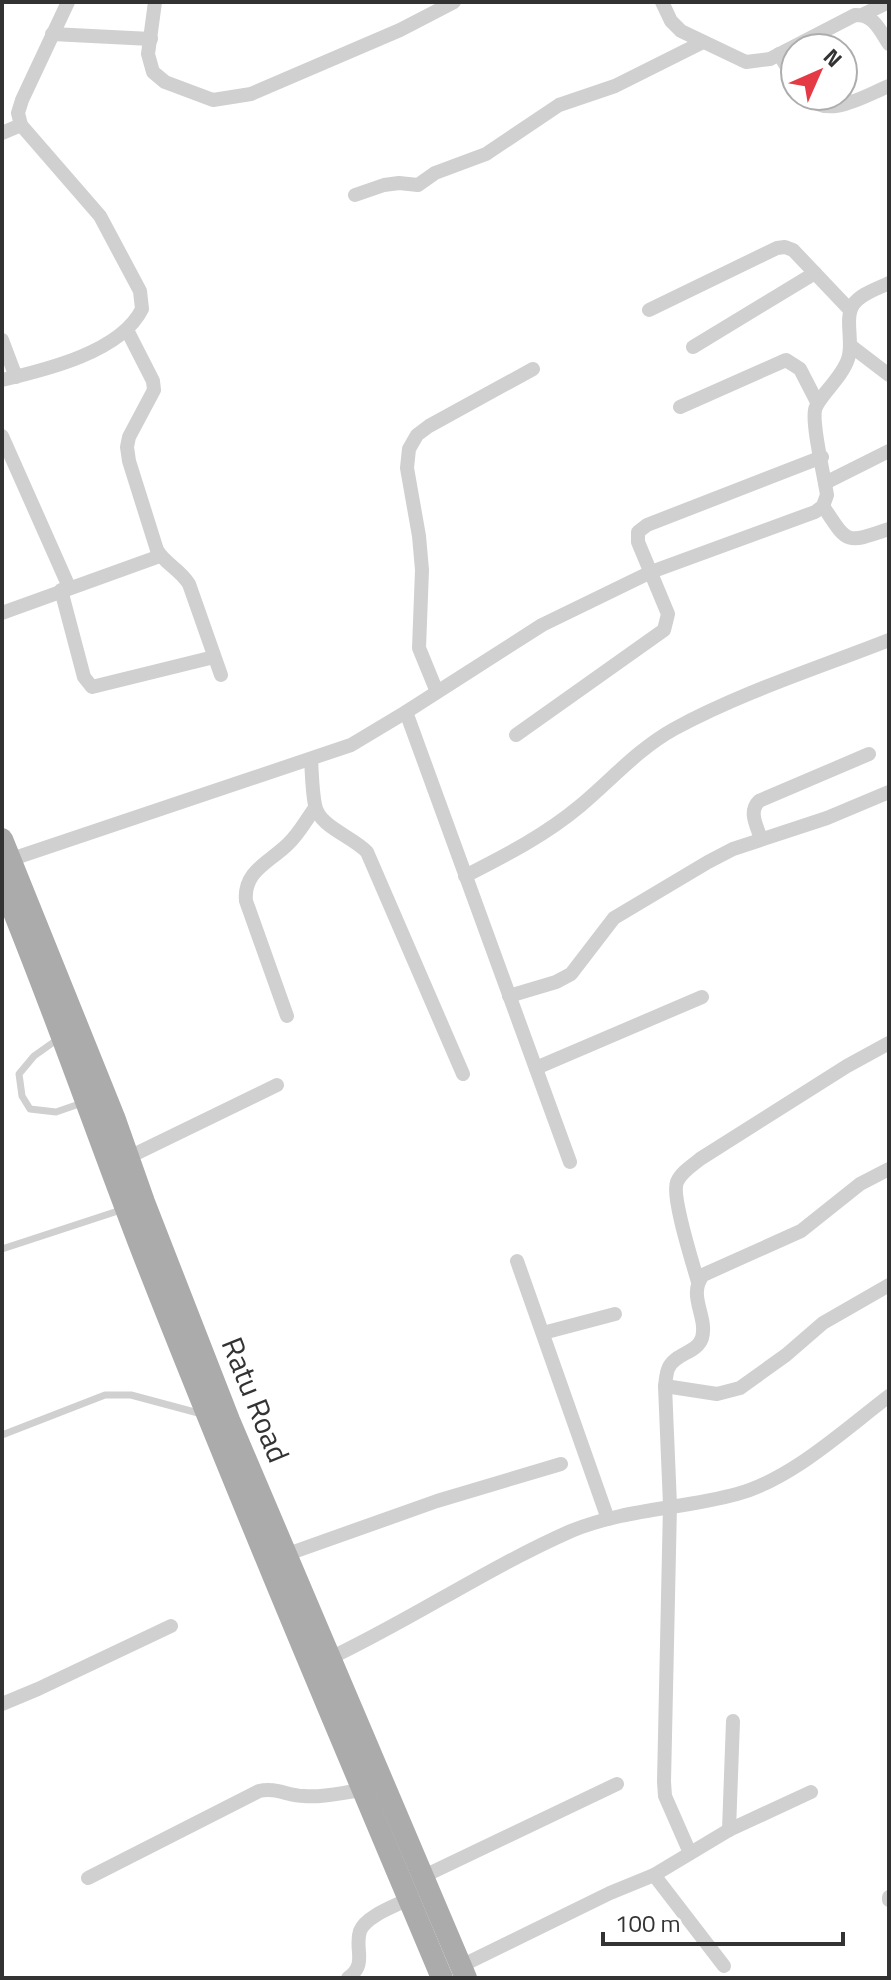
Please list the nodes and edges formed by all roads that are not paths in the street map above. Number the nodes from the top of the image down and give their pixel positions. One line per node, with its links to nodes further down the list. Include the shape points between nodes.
1 (68, 2): 8 (street)
2 (155, 2): 9 (street)
3 (454, 2): 9 (street, via 400,30 231,99 201,97 158,78 150,65)
4 (662, 2): 10 (street, via 681,31)
5 (889, 2): 6 (street)
6 (864, 14): 7 (street); 11 (street)
7 (822, 32)
8 (52, 34): 9 (street); 15 (street, via 22,100)
9 (151, 39)
10 (703, 42): 12 (street, via 746,62); 17 (street, via 615,86 559,105 486,154 418,185 384,185)
11 (889, 44)
12 (779, 54)
13 (889, 86): 14 (street)
14 (859, 98)
15 (21, 125): 16 (street); 22 (street, via 100,216 140,291 142,309)
16 (2, 133)
17 (355, 195)
18 (815, 273): 20 (street, via 793,250 777,248); 21 (street); 25 (street)
19 (889, 283): 21 (street, via 857,300)
20 (649, 310)
21 (850, 310): 24 (street)
22 (127, 330): 28 (street, via 59,367); 37 (street, via 153,381 152,395 127,447)
23 (2, 340): 28 (street)
24 (851, 346): 27 (street); 29 (street, via 836,383)
25 (693, 347)
26 (533, 369): 44 (street, via 429,426 409,449 407,468 422,570 419,648)
27 (889, 375)
28 (9, 378)
29 (817, 402): 30 (street, via 800,369 786,360); 33 (street)
30 (680, 407)
31 (2, 436): 39 (street)
32 (889, 451): 34 (street)
33 (822, 457): 34 (street); 38 (street, via 647,525 637,535)
34 (825, 483): 35 (street)
35 (823, 506): 36 (street, via 848,539); 38 (street, via 807,517)
36 (889, 529)
37 (160, 556): 39 (street); 42 (street, via 189,584)
38 (651, 572): 44 (street, via 542,625); 46 (street, via 668,614 664,630)
39 (65, 589): 40 (street); 42 (street, via 84,677 92,687)
40 (2, 613)
41 (889, 640): 53 (street, via 673,730 533,841)
42 (214, 657): 43 (street)
43 (221, 675)
44 (437, 692): 45 (street)
45 (406, 712): 48 (street, via 351,745); 53 (street)
46 (516, 735)
47 (869, 754): 51 (street, via 759,801 753,815)
48 (311, 759): 50 (street); 52 (street)
49 (889, 792): 51 (street)
50 (315, 808): 57 (street, via 244,889); 61 (street, via 326,823 367,852)
51 (761, 839): 55 (street, via 708,862 614,918 571,974)
52 (5, 853): 58 (main road, Ratu Road)
53 (465, 876): 55 (street)
54 (2, 883): 58 (main road, Ratu Road)
55 (509, 996): 60 (street)
56 (702, 997): 60 (street)
57 (287, 1016)
58 (70, 1032): 63 (main road, Ratu Road); 63 (lane, via 34,1056 19,1074 22,1096 30,1109 56,1112)
59 (889, 1043): 70 (street, via 683,1173 676,1183 676,1198)
60 (536, 1068): 65 (street)
61 (463, 1074)
62 (277, 1085): 64 (street)
63 (97, 1100): 64 (main road, Ratu Road); 67 (main road, Ratu Road)
64 (129, 1157): 81 (main road, Ratu Road)
65 (570, 1162)
66 (889, 1169): 70 (street, via 860,1184 801,1231 712,1270)
67 (126, 1208): 68 (lane); 76 (main road, Ratu Road)
68 (2, 1249)
69 (517, 1261): 73 (street)
70 (698, 1282): 74 (street, via 701,1341 674,1360)
71 (889, 1285): 74 (street, via 823,1323 740,1388 717,1394)
72 (615, 1314): 73 (street)
73 (543, 1333): 80 (street)
74 (665, 1386): 79 (street)
75 (889, 1396): 79 (street, via 832,1442 763,1484)
76 (208, 1415): 77 (lane, via 154,1400 105,1395); 83 (main road, Ratu Road)
77 (2, 1435)
78 (561, 1464): 81 (street)
79 (670, 1505): 80 (street); 90 (street, via 664,1782)
80 (608, 1519): 83 (street, via 487,1572)
81 (285, 1555): 83 (main road, Ratu Road)
82 (171, 1626): 84 (street)
83 (321, 1663): 87 (main road, Ratu Road); 92 (main road, Ratu Road)
84 (2, 1704)
85 (733, 1721): 89 (street)
86 (617, 1784): 92 (street)
87 (363, 1790): 93 (street, via 311,1796 270,1788 259,1791); 94 (main road, Ratu Road)
88 (811, 1792): 89 (street)
89 (729, 1830): 90 (street)
90 (690, 1853): 91 (street)
91 (654, 1875): 95 (street); 96 (street)
92 (422, 1877): 96 (main road, Ratu Road)
93 (88, 1878)
94 (409, 1899): 96 (main road, Ratu Road); 97 (street, via 362,1928 361,1959)
95 (724, 1966)
96 (456, 1974)
97 (348, 1978)

